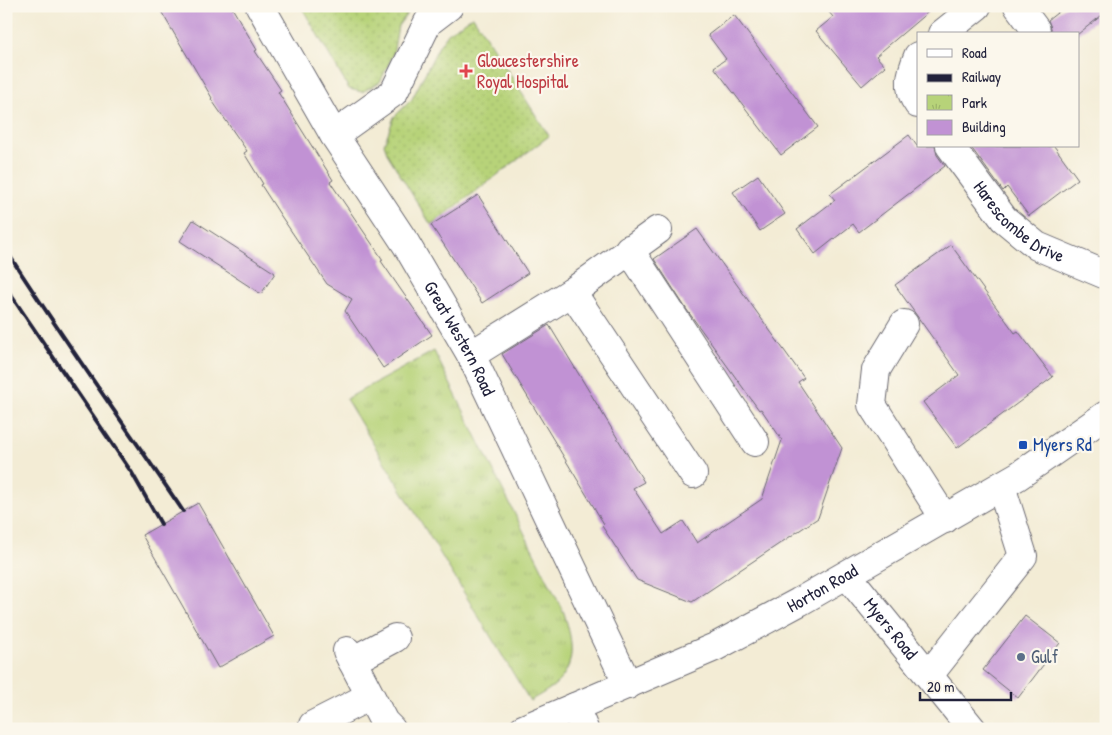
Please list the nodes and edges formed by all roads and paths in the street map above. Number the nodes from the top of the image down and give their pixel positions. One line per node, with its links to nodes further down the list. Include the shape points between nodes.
1 (260, 6): 9 (street, Great Western Road)
2 (449, 6): 9 (street, via 428,22 394,92)
3 (977, 6): 6 (street)
4 (1018, 6): 5 (street)
5 (1036, 30)
6 (944, 32)
7 (917, 58): 8 (street, via 910,74 913,97)
8 (917, 103)
9 (334, 135): 16 (street, Great Western Road, via 406,244)
10 (951, 148): 13 (street, Harescombe Drive, via 1004,219 1037,246)
11 (658, 230): 12 (street)
12 (629, 250): 14 (street); 18 (street)
13 (1106, 275)
14 (572, 292): 16 (street); 19 (street)
15 (904, 324): 21 (street, via 876,370 872,405)
16 (471, 355): 25 (street, Great Western Road)
17 (1106, 416): 20 (street, Horton Road)
18 (756, 442)
19 (693, 474)
20 (1001, 486): 21 (street, Horton Road); 24 (street, via 1023,556)
21 (945, 519): 22 (street, Horton Road)
22 (847, 576): 24 (street, Myers Road); 25 (street, Horton Road, via 715,647)
23 (395, 638): 26 (street, via 350,656)
24 (929, 675): 31 (street, Myers Road)
25 (628, 685): 27 (street, Horton Road)
26 (370, 696): 28 (street); 29 (street)
27 (579, 718): 30 (street, Horton Road)
28 (313, 725)
29 (391, 729)
30 (522, 729)
31 (972, 729)

